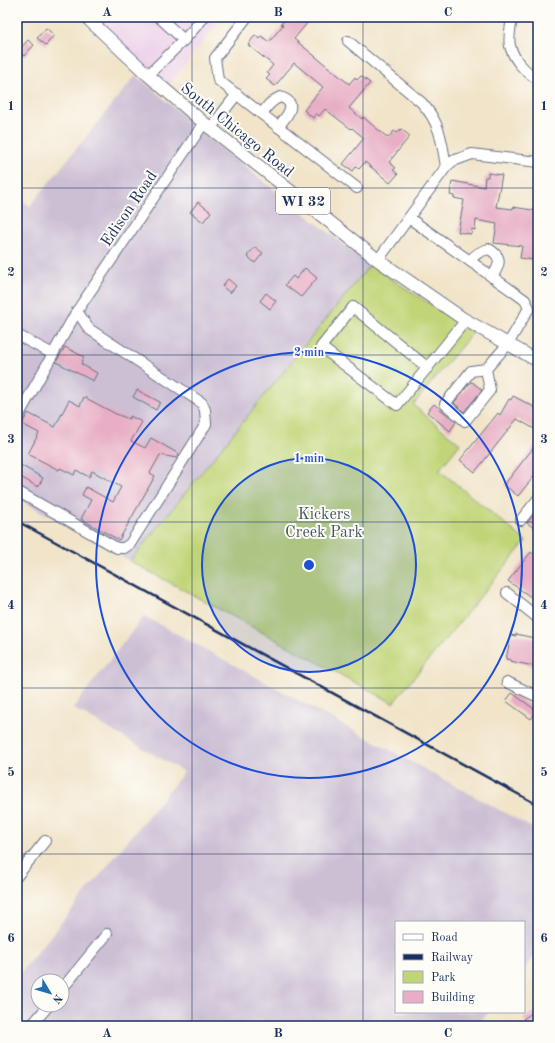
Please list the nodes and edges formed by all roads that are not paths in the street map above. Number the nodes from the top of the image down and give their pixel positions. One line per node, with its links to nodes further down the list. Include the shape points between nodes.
1 (86, 17): 8 (main road, South Chicago Road / WI 32)
2 (159, 17): 6 (street)
3 (204, 17): 6 (street)
4 (247, 17): 10 (street, via 215,58 218,80)
5 (512, 17): 9 (street, via 510,45 517,61 530,75)
6 (184, 40): 8 (street)
7 (348, 42): 15 (street, via 431,112 438,125)
8 (148, 75): 12 (main road, South Chicago Road / WI 32)
9 (538, 79)
10 (236, 94): 11 (street); 12 (street, Edison Road)
11 (262, 114): 13 (street); 13 (street, via 275,99 285,98 289,102 290,112)
12 (207, 126): 18 (main road, South Chicago Road / WI 32); 21 (street, Edison Road)
13 (278, 127): 16 (street)
14 (538, 162): 15 (street, via 472,154 453,161)
15 (446, 167): 17 (street)
16 (357, 188)
17 (409, 218): 18 (street); 19 (street)
18 (378, 260): 22 (main road, South Chicago Road / WI 32)
19 (470, 261): 20 (street); 20 (street, via 481,250 489,249 495,252 499,267)
20 (492, 277): 24 (street, via 525,300 529,308)
21 (77, 311): 25 (street, Edison Road); 30 (street, via 89,329 202,403 206,424 130,544 124,548 117,548)
22 (466, 320): 24 (main road, South Chicago Road / WI 32); 27 (street)
23 (17, 335): 25 (street)
24 (508, 344): 26 (main road, South Chicago Road / WI 32); 28 (street)
25 (53, 354): 29 (street, Edison Road)
26 (538, 361)
27 (428, 368): 27 (street, via 397,405 321,347 353,307)
28 (486, 369): 28 (street, via 490,390 465,420 444,404 471,371)
29 (17, 418)
30 (17, 491)
31 (538, 499): 32 (street)
32 (521, 520)
33 (507, 593): 34 (street)
34 (538, 618)
35 (507, 682): 36 (street, via 534,695)
36 (538, 694)
37 (45, 841): 38 (street)
38 (17, 876)
39 (107, 934): 40 (street)
40 (70, 979)
41 (42, 1013): 42 (street)
42 (31, 1026)

